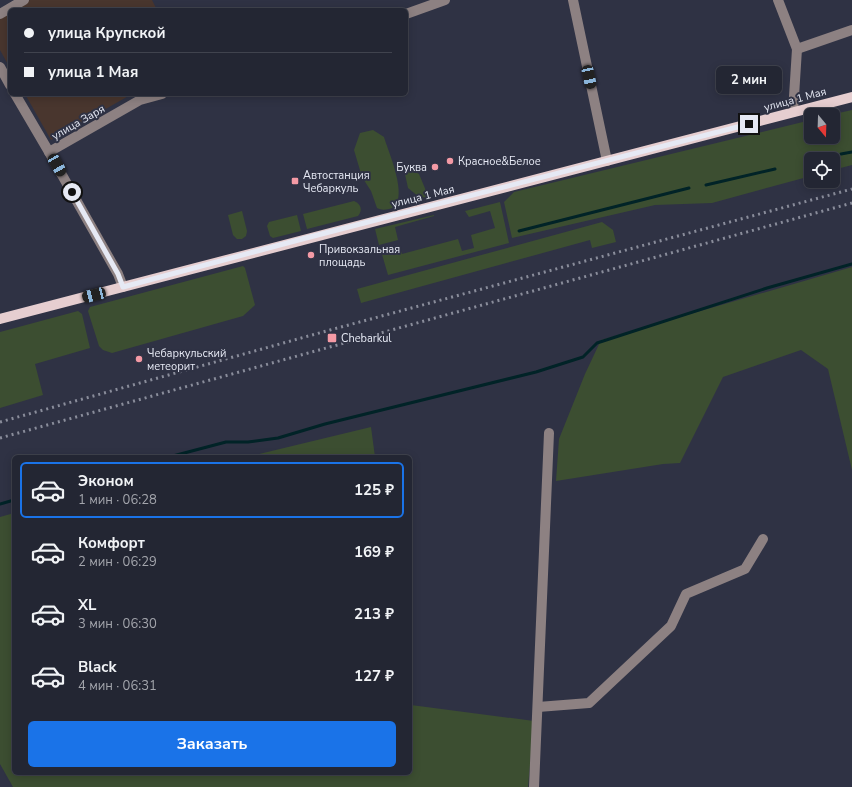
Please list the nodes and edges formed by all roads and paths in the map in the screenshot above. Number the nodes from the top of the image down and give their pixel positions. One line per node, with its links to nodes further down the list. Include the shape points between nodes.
1 (24, 0): 5 (street)
2 (445, 0): 6 (street)
3 (573, 0): 16 (street)
4 (778, 0): 8 (street)
5 (10, 8)
6 (408, 13)
7 (852, 30): 8 (street)
8 (797, 49): 14 (street)
9 (0, 67): 10 (street)
10 (8, 81)
11 (16, 96): 15 (street)
12 (155, 96): 15 (street, улица Заря, via 140,100)
13 (852, 97): 14 (main road, улица 1 Мая)
14 (793, 112): 16 (main road, улица 1 Мая)
15 (49, 152): 17 (street)
16 (608, 161): 17 (main road, улица 1 Мая)
17 (123, 287): 18 (main road, улица 1 Мая)
18 (0, 319)
19 (549, 433): 21 (street)
20 (764, 540): 21 (street, via 745,569 686,594 672,626 589,703)
21 (538, 707): 22 (street)
22 (534, 787)

